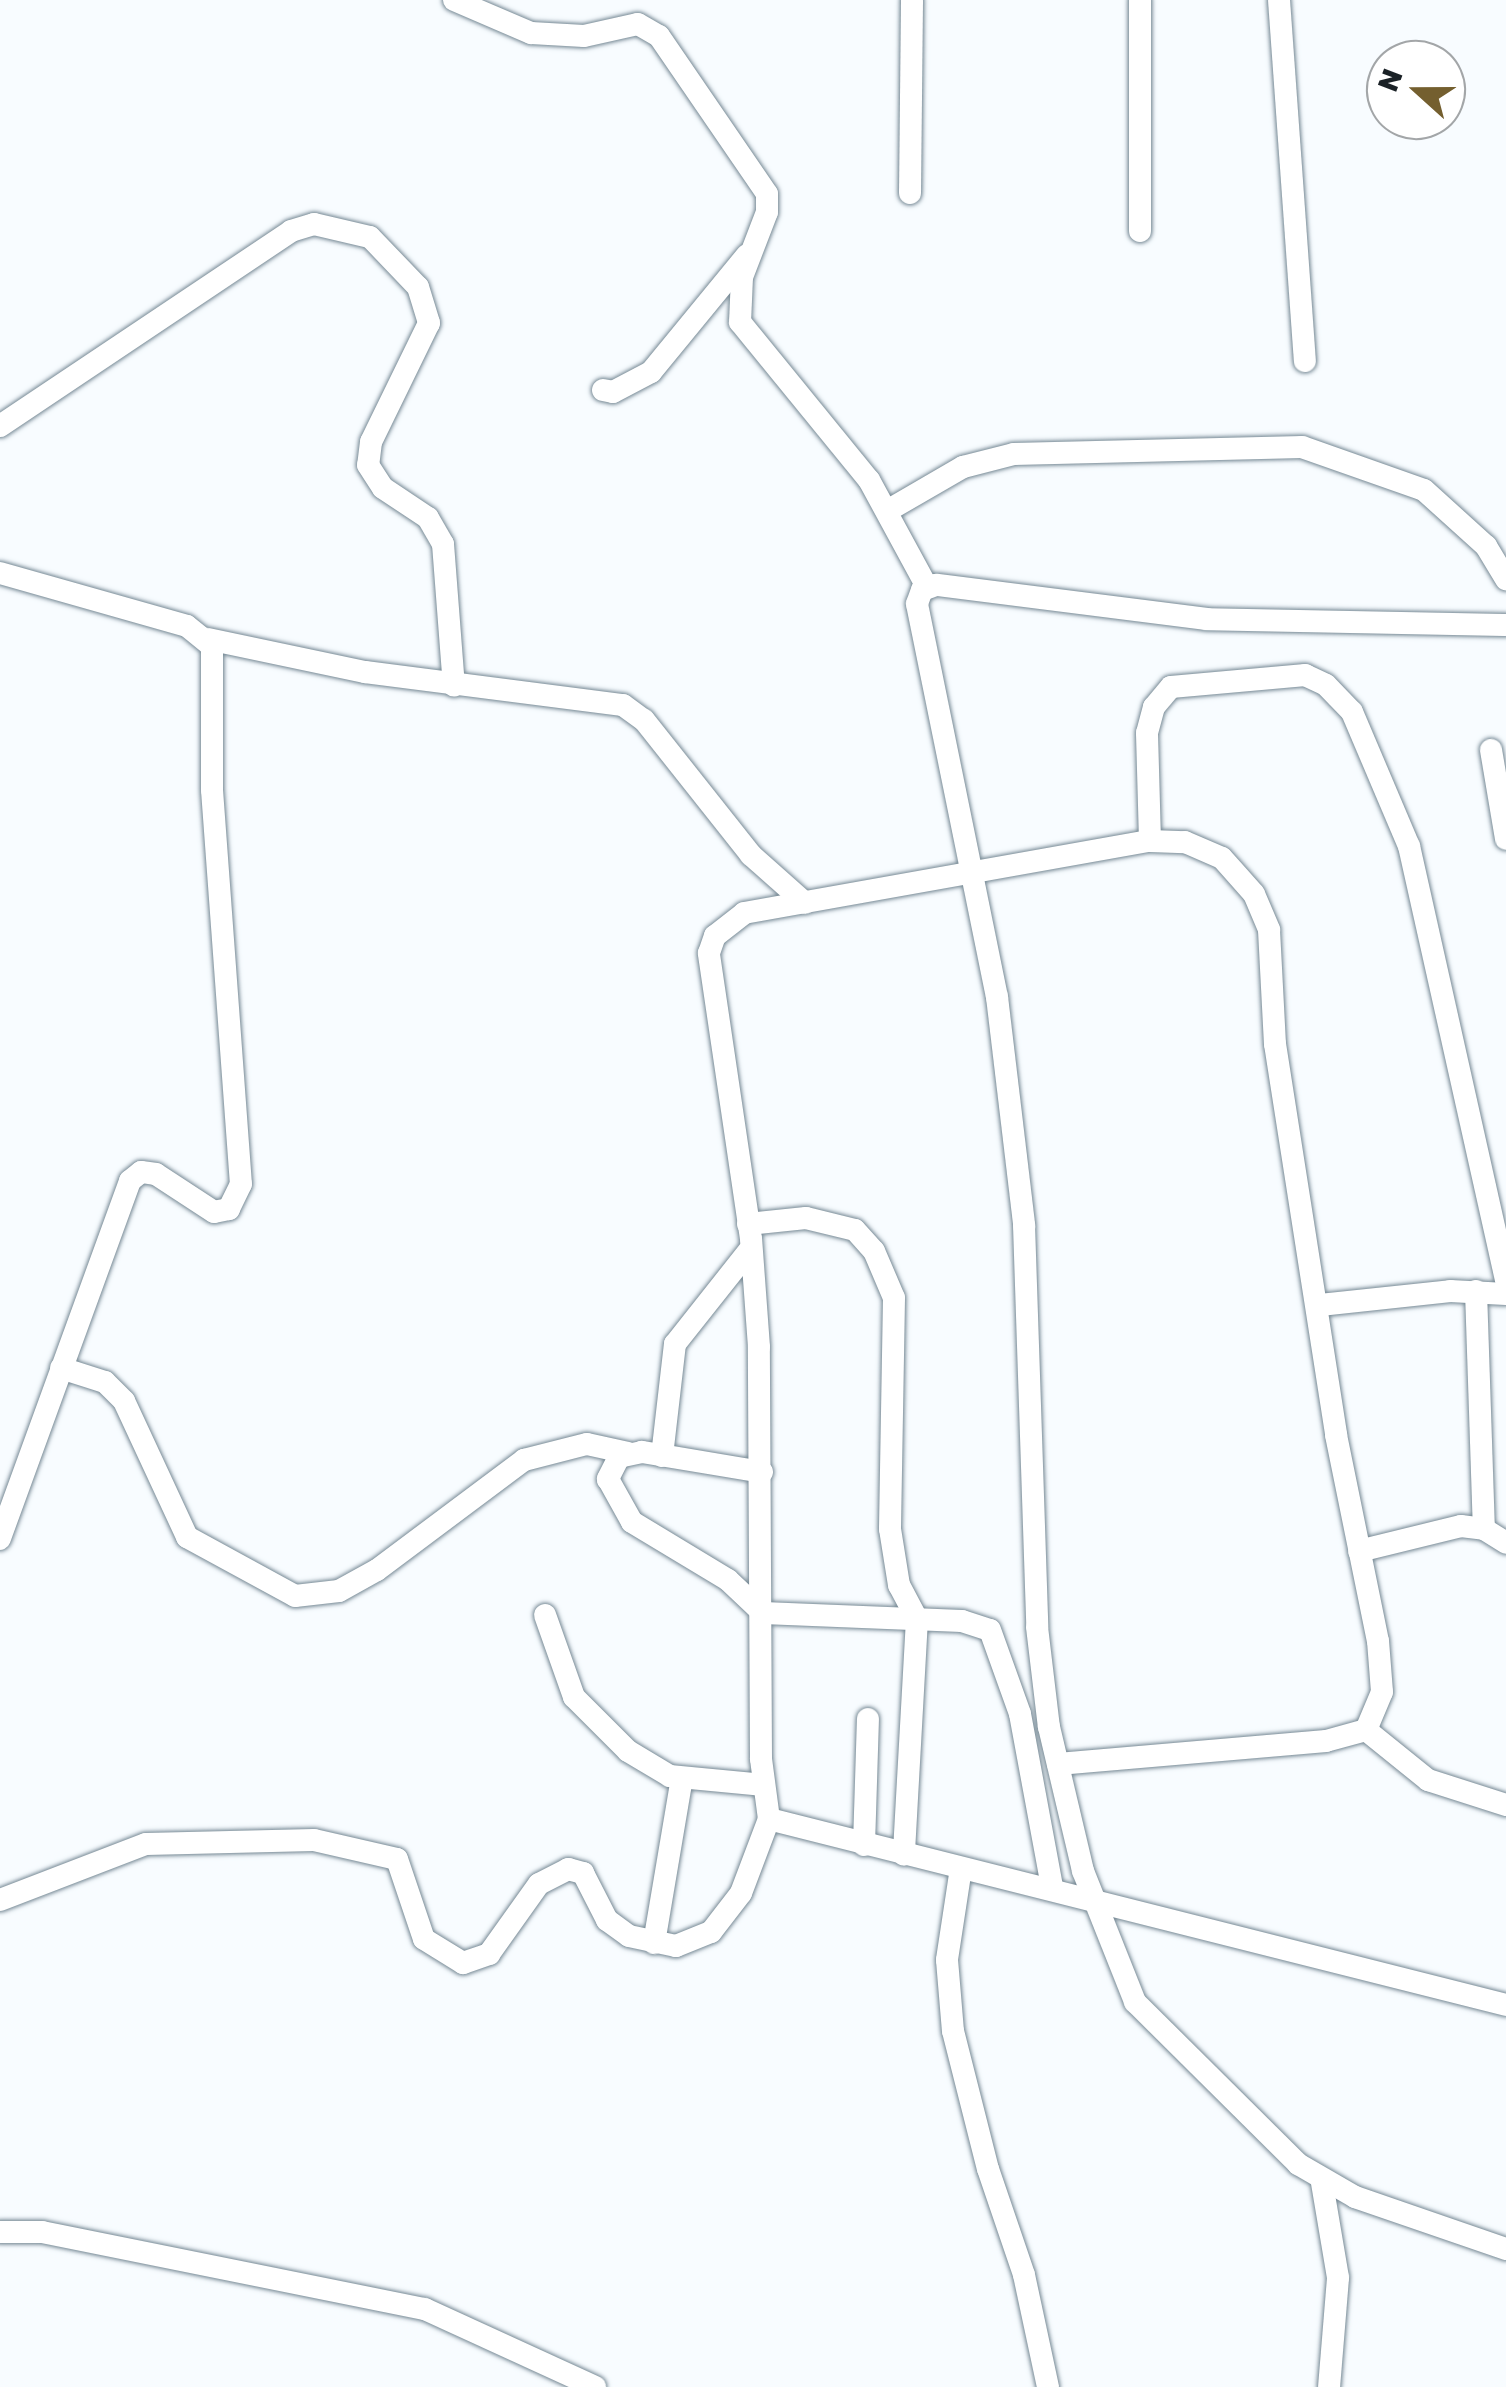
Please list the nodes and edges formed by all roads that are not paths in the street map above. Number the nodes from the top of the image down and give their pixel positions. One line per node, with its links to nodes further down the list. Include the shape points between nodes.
1 (454, 0): 7 (street, via 531,34 584,36 638,24 654,30 763,182 767,212)
2 (912, 0): 5 (street)
3 (1140, 0): 6 (street)
4 (1278, 0): 8 (street)
5 (910, 194)
6 (1140, 231)
7 (749, 252): 9 (street, via 647,376 614,392); 11 (street, via 740,322 862,470)
8 (1305, 361)
9 (603, 390)
10 (0, 426): 17 (street, via 291,231 314,224 370,237 418,287 429,324 370,442 368,464 383,488 428,518 443,544)
11 (887, 511): 13 (street, via 963,467 1014,454 1302,447 1424,490 1486,546); 14 (street)
12 (0, 573): 16 (street, via 187,626)
13 (1506, 579)
14 (927, 587): 15 (street, via 1208,620); 21 (street, via 918,596 919,629)
15 (1506, 625)
16 (208, 639): 17 (street); 28 (street, via 241,1184 229,1209 214,1212 156,1174 135,1176)
17 (454, 686): 22 (street, via 632,709 744,847)
18 (1491, 750): 19 (street)
19 (1506, 839)
20 (1150, 841): 21 (street); 24 (street, via 1148,733 1154,707 1171,687 1305,675 1352,712 1409,846); 27 (street, via 1185,842 1222,858 1265,915 1275,1044)
21 (974, 875): 22 (street); 41 (street, via 997,997 1024,1225 1037,1627)
22 (805, 903): 23 (street, via 744,913 716,936 709,952)
23 (750, 1236): 30 (street, via 675,1344); 31 (street); 38 (street, via 806,1218 841,1223 865,1238 888,1278 895,1316 890,1529 899,1585)
24 (1506, 1280)
25 (1476, 1291): 26 (street); 27 (street); 32 (street)
26 (1506, 1294)
27 (1320, 1305): 35 (street)
28 (61, 1368): 29 (street, via 106,1382 124,1402 187,1537 295,1596 340,1591 377,1570 524,1460 587,1444); 33 (street)
29 (628, 1453): 30 (street); 36 (street, via 613,1464 608,1479 622,1511 645,1533 728,1580)
30 (662, 1456): 31 (street)
31 (762, 1472): 36 (street)
32 (1484, 1529): 34 (street); 35 (street, via 1461,1526)
33 (0, 1540)
34 (1506, 1543)
35 (1359, 1551): 40 (street, via 1382,1678 1380,1707)
36 (763, 1613): 38 (street); 43 (street)
37 (544, 1615): 42 (street, via 578,1704 650,1768)
38 (917, 1619): 47 (street); 49 (street, via 973,1623 995,1639 1020,1714)
39 (868, 1718): 46 (street)
40 (1366, 1730): 41 (street, via 1326,1741); 44 (street, via 1428,1780)
41 (1058, 1764): 50 (street)
42 (682, 1778): 43 (street); 52 (street)
43 (764, 1785): 45 (street)
44 (1506, 1805)
45 (768, 1819): 46 (street); 52 (street, via 742,1893 710,1932 676,1946)
46 (864, 1845): 47 (street)
47 (904, 1856): 48 (street)
48 (960, 1868): 49 (street); 58 (street, via 946,1960 953,2032 1024,2275)
49 (1052, 1887): 50 (street)
50 (1095, 1898): 53 (street); 54 (street, via 1136,2002)
51 (0, 1900): 52 (street, via 146,1844 314,1840 397,1859 424,1938 452,1960 470,1964 489,1954 540,1884 568,1869 584,1872 618,1931)
52 (654, 1943)
53 (1506, 2005)
54 (1322, 2183): 56 (street); 59 (street, via 1338,2278)
55 (0, 2232): 57 (street, via 42,2232 425,2309)
56 (1506, 2249)
57 (595, 2387)
58 (1048, 2387)
59 (1330, 2387)

